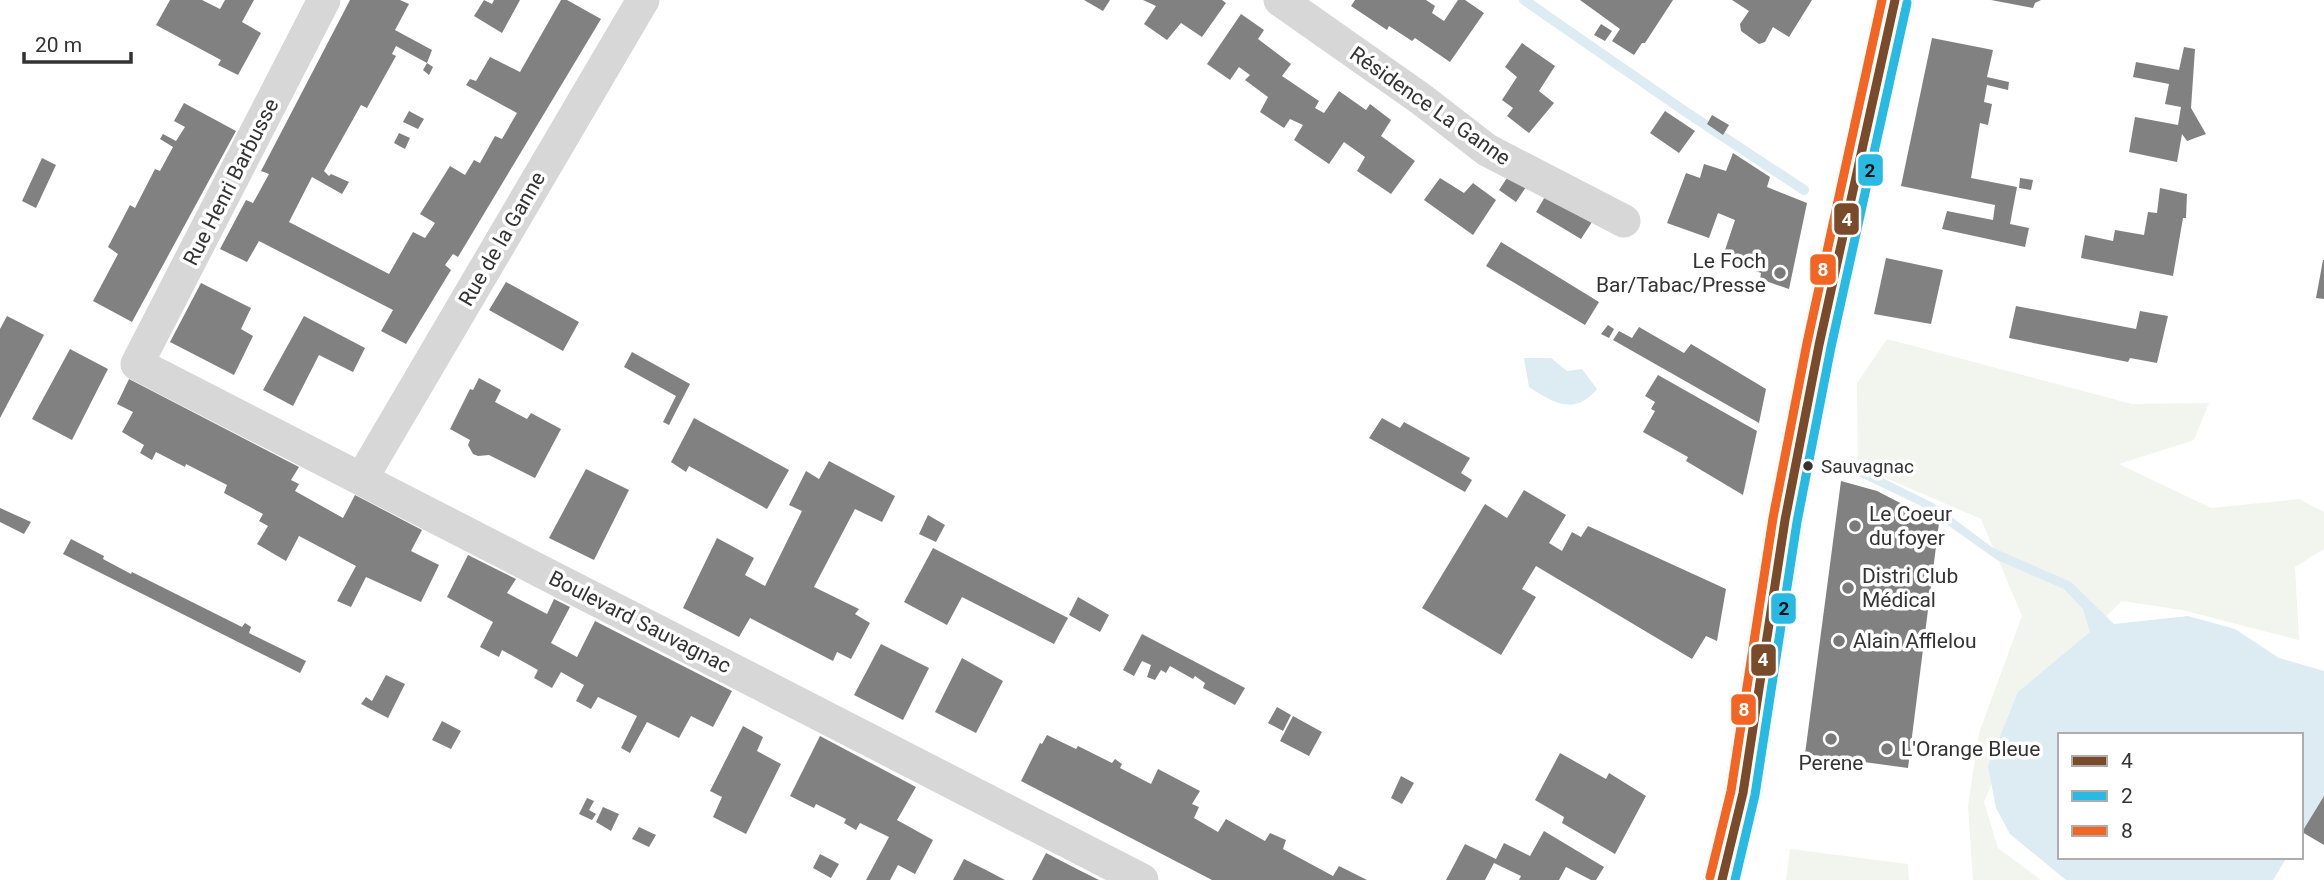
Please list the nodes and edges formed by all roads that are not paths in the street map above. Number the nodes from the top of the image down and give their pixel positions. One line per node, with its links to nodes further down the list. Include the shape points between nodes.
1 (324, 0): 6 (street, Rue Henri Barbusse)
2 (643, 0): 7 (street, Rue de la Ganne)
3 (1280, 0): 5 (street, Résidence La Ganne, via 1487,150)
4 (1895, 0): 8 (main road, via 1788,508)
5 (1624, 222)
6 (137, 364): 7 (street, Boulevard Sauvagnac)
7 (362, 478): 9 (street, Boulevard Sauvagnac)
8 (1743, 793): 10 (main road); 11 (main road)
9 (1142, 880)
10 (1722, 880)
11 (1739, 880)

